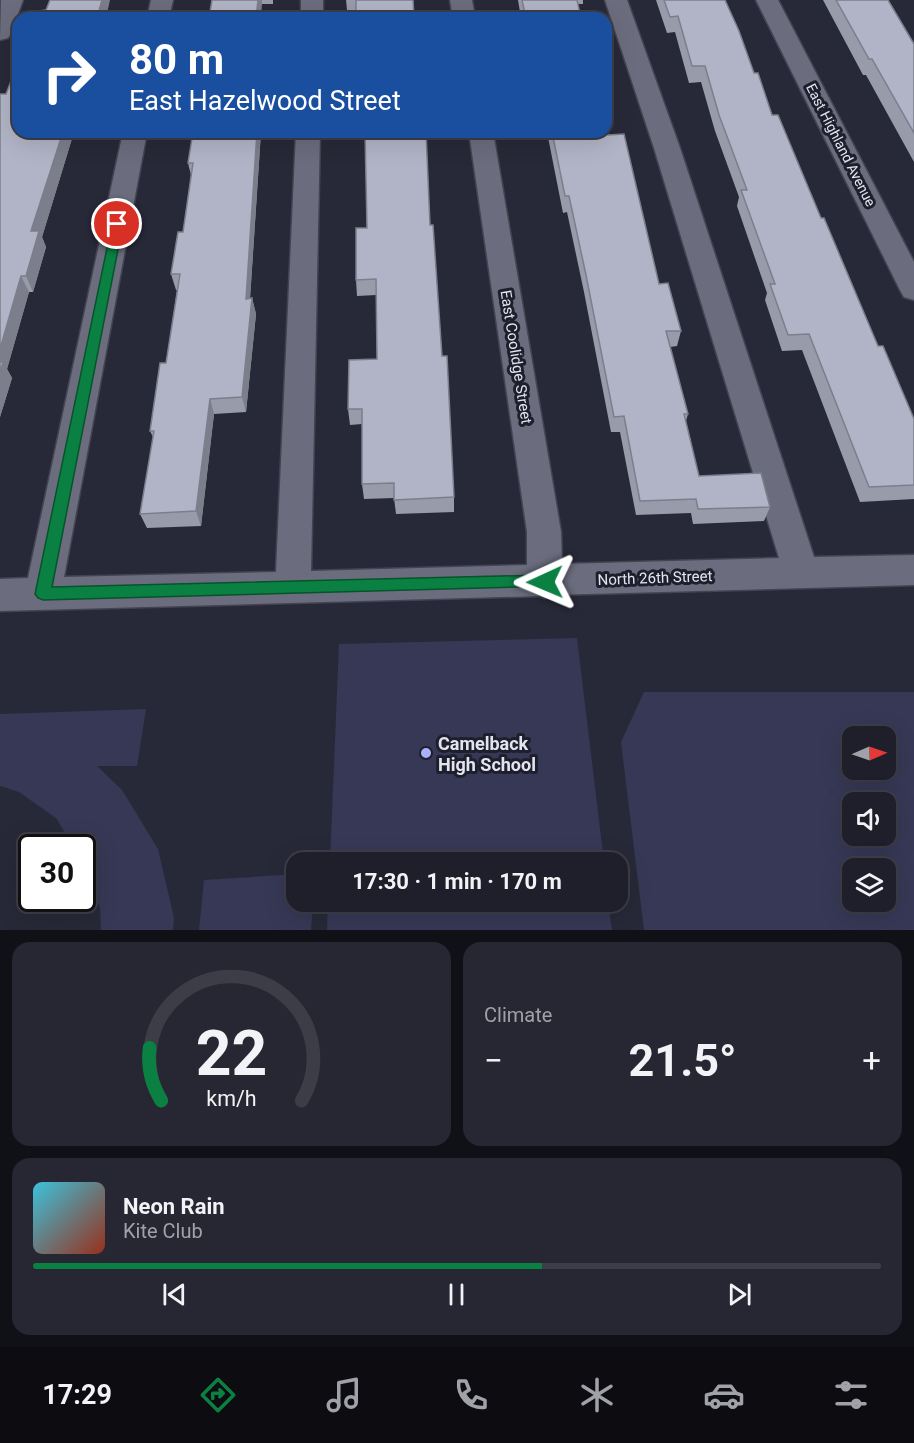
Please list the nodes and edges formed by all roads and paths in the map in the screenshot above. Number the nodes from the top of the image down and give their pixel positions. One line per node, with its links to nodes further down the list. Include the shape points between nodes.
1 (12, 0): 4 (street)
2 (616, 0): 10 (street)
3 (767, 0): 8 (street, East Highland Avenue)
4 (0, 33)
5 (134, 138): 13 (street)
6 (308, 138): 12 (street)
7 (482, 138): 11 (street, East Coolidge Street, via 543,532)
8 (914, 290)
9 (914, 570): 10 (street, North 26th Street)
10 (802, 574): 11 (street, North 26th Street)
11 (545, 582): 12 (street, North 26th Street)
12 (293, 587): 13 (street, North 26th Street)
13 (43, 594): 14 (street, North 26th Street)
14 (0, 595)

